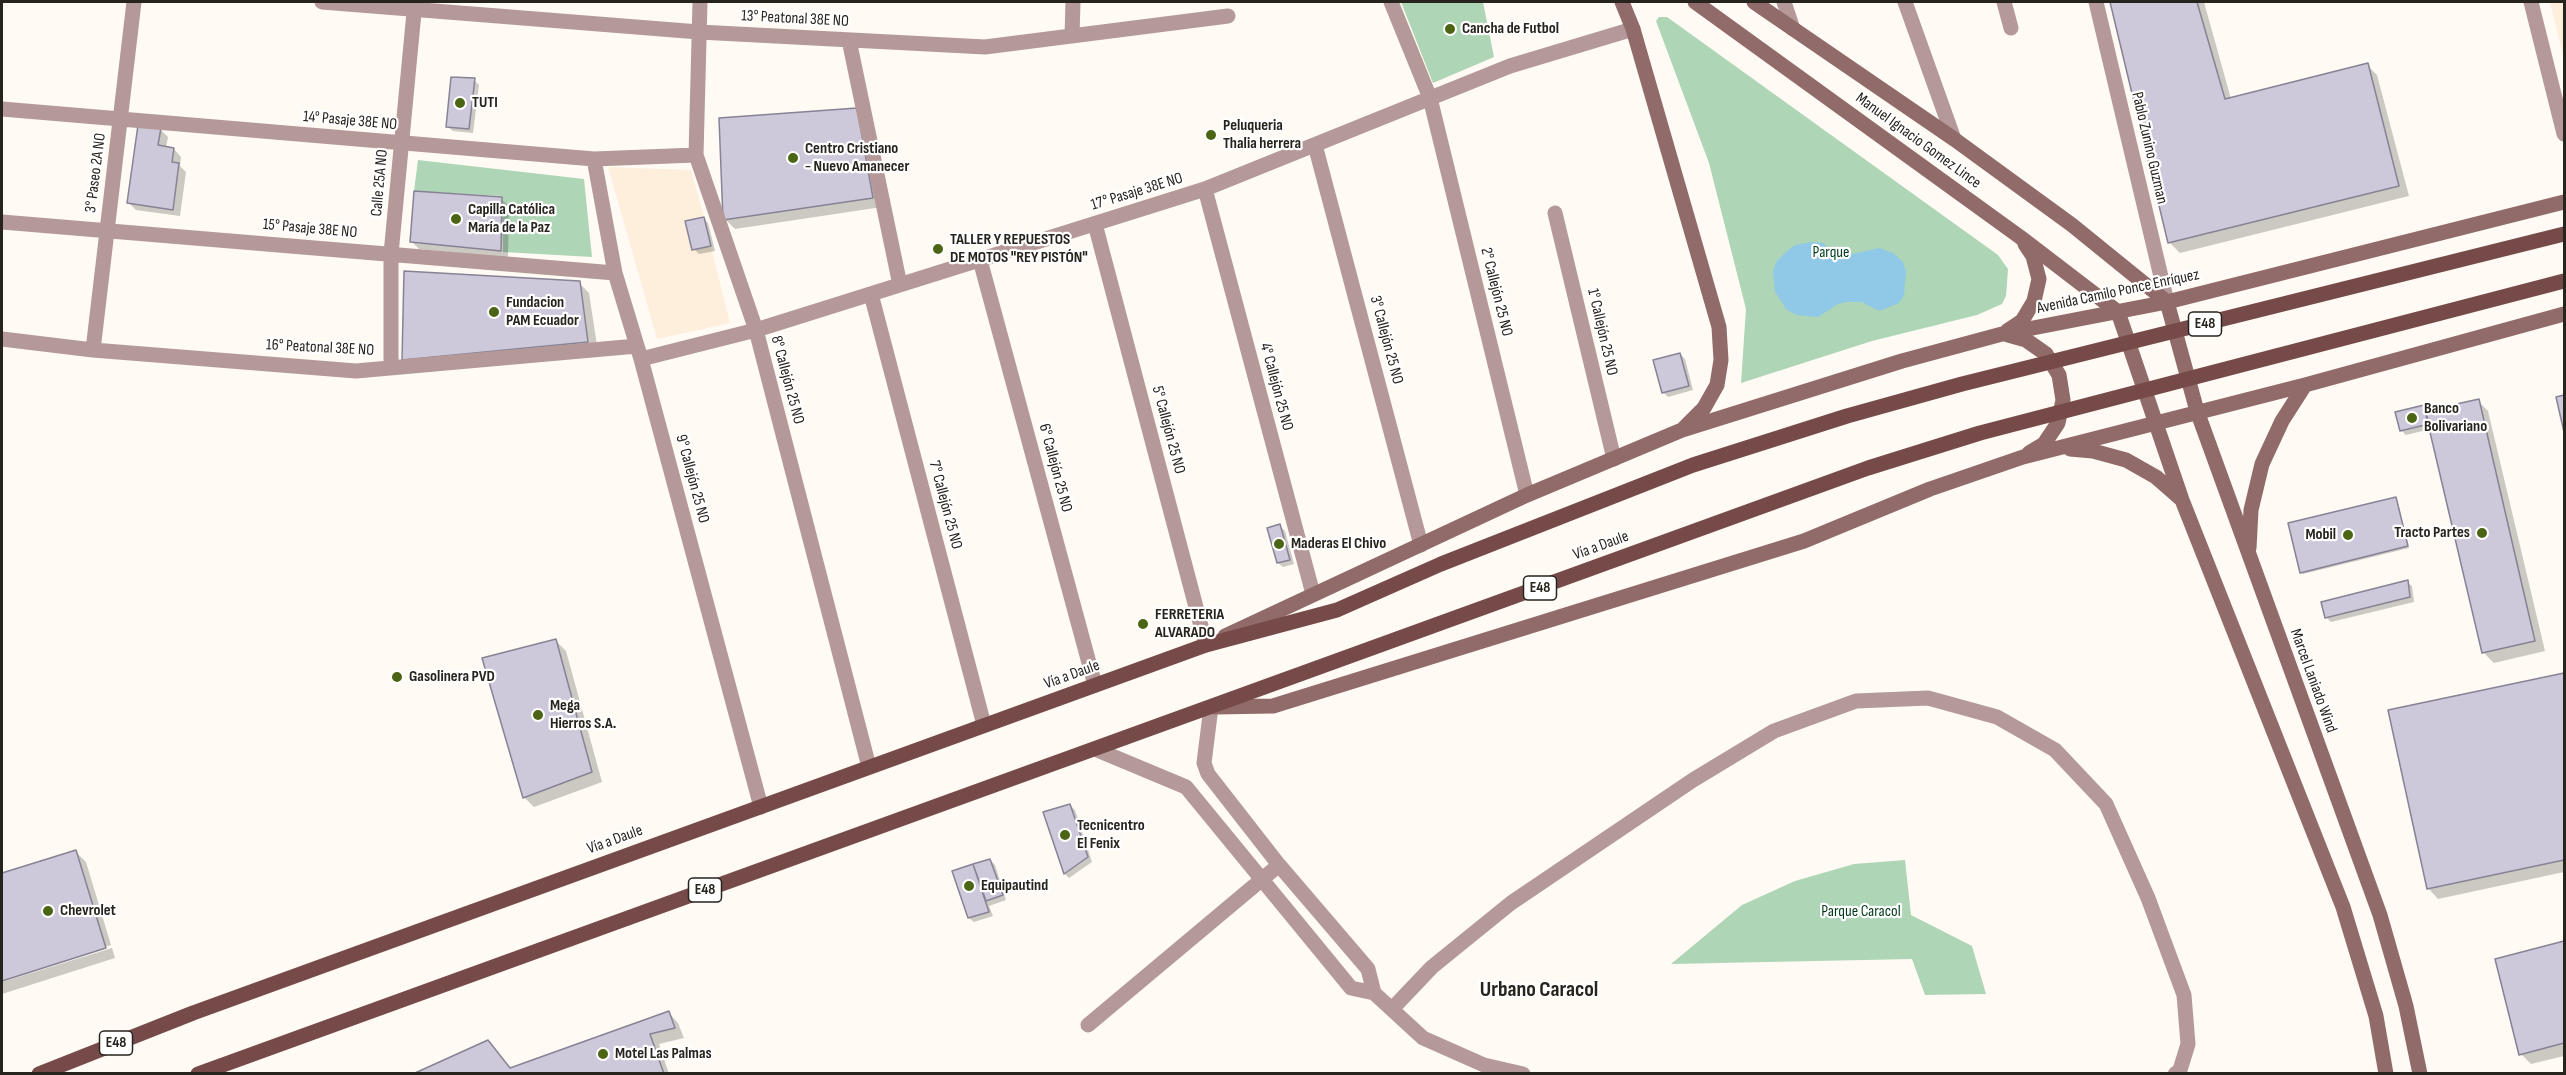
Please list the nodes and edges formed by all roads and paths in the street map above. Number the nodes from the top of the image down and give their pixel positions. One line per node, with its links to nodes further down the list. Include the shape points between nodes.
1 (134, 2): 24 (street, 3° Paseo 2A NO)
2 (322, 2): 14 (street, 13° Peatonal 38E NO)
3 (700, 2): 19 (street, 8° Callejón 25 NO)
4 (1073, 2): 20 (street)
5 (1390, 2): 22 (street, 2° Callejón 25 NO)
6 (1622, 2): 17 (main road)
7 (1695, 2): 38 (main road, Manuel Ignacio Gomez Lince)
8 (1754, 2): 18 (main road, Manuel Ignacio Gomez Lince)
9 (1784, 2): 18 (street)
10 (1905, 2): 26 (street)
11 (2004, 2): 16 (street)
12 (2096, 2): 45 (street, Pablo Zunino Guzman)
13 (2531, 2): 25 (street)
14 (415, 5): 19 (street, 13° Peatonal 38E NO); 27 (street, Calle 25A NO)
15 (1228, 16): 20 (street, 13° Peatonal 38E NO)
16 (2011, 28)
17 (1633, 29): 22 (street, 17° Pasaje 38E NO, via 1510,66); 57 (main road, via 1719,327 1721,360 1717,385 1704,408)
18 (1793, 29): 26 (main road, Manuel Ignacio Gomez Lince)
19 (699, 32): 21 (street, 13° Peatonal 38E NO); 29 (street, 8° Callejón 25 NO)
20 (1072, 36): 21 (street, 13° Peatonal 38E NO, via 985,47)
21 (849, 40): 43 (street)
22 (1430, 98): 28 (street, 17° Pasaje 38E NO); 61 (street, 2° Callejón 25 NO)
23 (2, 109): 24 (street, 14° Pasaje 38E NO)
24 (120, 119): 27 (street, 14° Pasaje 38E NO); 36 (street, 3° Paseo 2A NO)
25 (2565, 134)
26 (1954, 139): 45 (main road, Manuel Ignacio Gomez Lince, via 2072,225)
27 (402, 144): 30 (street, 14° Pasaje 38E NO); 39 (street, Calle 25A NO)
28 (1315, 145): 31 (street, 17° Pasaje 38E NO); 63 (street, 3° Callejón 25 NO)
29 (696, 155): 30 (street, 14° Pasaje 38E NO); 48 (street, 8° Callejón 25 NO)
30 (594, 159): 41 (street, 9° Callejón 25 NO)
31 (1205, 189): 35 (street, 17° Pasaje 38E NO); 65 (street, 4° Callejón 25 NO)
32 (2565, 202): 45 (main road, Avenida Camilo Ponce Enríquez / E48)
33 (1555, 213): 60 (street, 1° Callejón 25 NO)
34 (2, 222): 36 (street, 15° Pasaje 38E NO)
35 (1095, 224): 40 (street, 17° Pasaje 38E NO); 66 (street, 5° Callejón 25 NO)
36 (107, 231): 39 (street, 15° Pasaje 38E NO); 51 (street, 3° Paseo 2A NO)
37 (2565, 234): 66 (main road, Vía a Daule / E48, via 1847,416 1693,465 1473,551 1337,610)
38 (2020, 237): 46 (main road, Manuel Ignacio Gomez Lince); 49 (main road, via 2033,256 2037,290 2022,321)
39 (391, 254): 41 (street, 15° Pasaje 38E NO); 53 (street, Calle 25A NO)
40 (980, 260): 43 (street, 17° Pasaje 38E NO); 67 (street, 6° Callejón 25 NO)
41 (615, 273): 52 (street, 9° Callejón 25 NO)
42 (2565, 281): 68 (main road, Vía a Daule / E48, via 1980,433 1868,468)
43 (900, 285): 44 (street, 17° Pasaje 38E NO)
44 (871, 294): 48 (street, 17° Pasaje 38E NO); 69 (street, 7° Callejón 25 NO)
45 (2167, 302): 46 (main road, Avenida Camilo Ponce Enríquez / E48); 55 (main road, Marcel Laniado Wind)
46 (2118, 312): 49 (main road, Avenida Camilo Ponce Enríquez / E48); 56 (main road)
47 (2565, 314): 54 (main road, E48)
48 (756, 330): 52 (street, 17° Pasaje 38E NO); 71 (street, 8° Callejón 25 NO)
49 (2002, 334): 57 (main road, Avenida Camilo Ponce Enríquez / E48); 59 (main road, via 2026,340 2046,354 2059,375 2063,400 2058,423 2044,444)
50 (2, 339): 51 (street, 16° Peatonal 38E NO)
51 (93, 350): 53 (street, 16° Peatonal 38E NO, via 356,371)
52 (639, 353): 53 (street, 16° Peatonal 38E NO); 72 (street, 9° Callejón 25 NO)
53 (391, 368)
54 (2305, 385): 55 (main road, E48); 64 (main road, via 2262,464 2251,510)
55 (2197, 411): 56 (main road, E48); 64 (main road, Marcel Laniado Wind)
56 (2155, 422): 58 (main road, E48); 62 (main road)
57 (1682, 430): 60 (main road, Vía a Daule / E48)
58 (2058, 449): 59 (main road, E48); 62 (main road, via 2093,450 2126,460 2156,477)
59 (2023, 457): 68 (main road, Vía a Daule / E48, via 1930,489 1804,542 1273,706)
60 (1614, 459): 61 (main road, Vía a Daule / E48)
61 (1527, 495): 63 (main road, Vía a Daule / E48)
62 (2182, 500): 82 (main road, via 2343,907 2376,1016)
63 (1421, 545): 65 (main road, Vía a Daule / E48)
64 (2248, 557): 83 (main road, Marcel Laniado Wind, via 2380,915 2406,1006)
65 (1313, 594): 66 (main road, Vía a Daule / E48)
66 (1206, 645): 67 (main road, Vía a Daule / E48)
67 (1095, 685): 69 (main road, Vía a Daule / E48)
68 (1211, 707): 70 (main road, Vía a Daule / E48); 73 (street, via 1204,763 1208,774)
69 (984, 725): 71 (main road, Vía a Daule / E48)
70 (1095, 749): 74 (street, via 1186,787); 79 (main road, Vía a Daule / E48)
71 (869, 767): 72 (main road, Vía a Daule / E48)
72 (761, 807): 78 (main road, Vía a Daule / E48, via 193,1013)
73 (1279, 865): 74 (street); 75 (street, via 1368,969)
74 (1261, 880): 75 (street, via 1351,988); 77 (street)
75 (1374, 993): 76 (street)
76 (1392, 1009): 80 (street, via 1423,1038 1484,1065); 81 (street, via 1432,967 1511,903 1693,780 1774,731 1856,701 1928,699 1997,717 2055,750 2106,804 2148,898 2184,995 2188,1044)
77 (1088, 1025)
78 (39, 1074)
79 (198, 1074)
80 (1523, 1074)
81 (2175, 1074)
82 (2386, 1074)
83 (2420, 1074)

